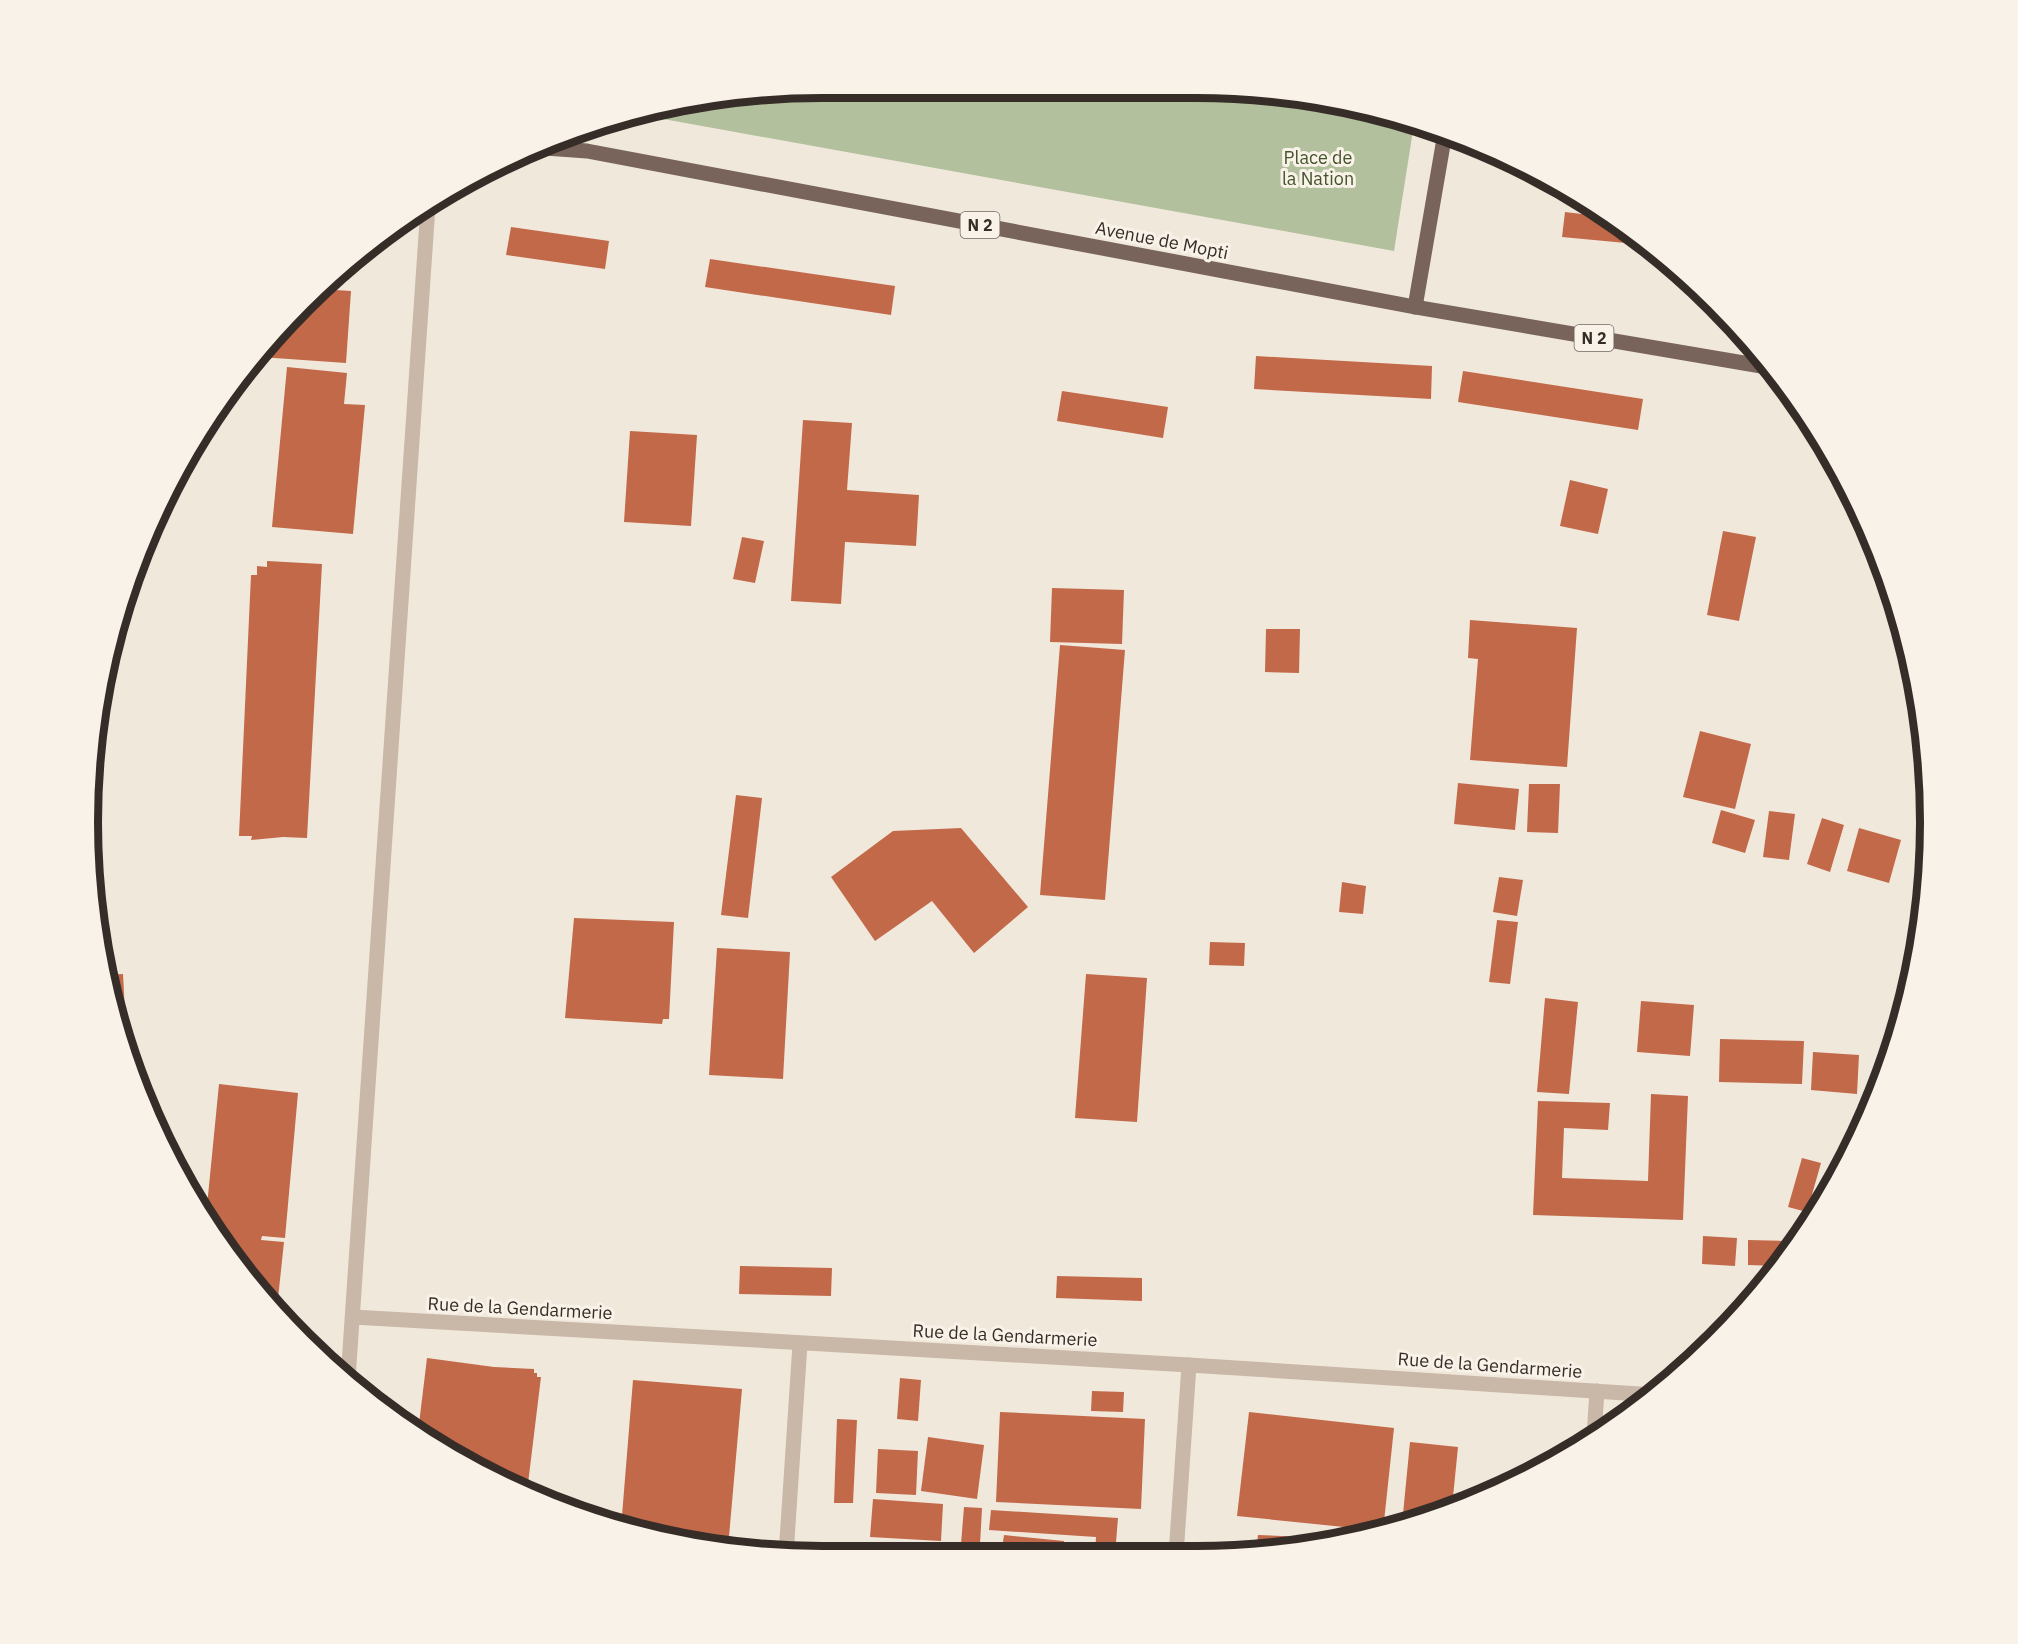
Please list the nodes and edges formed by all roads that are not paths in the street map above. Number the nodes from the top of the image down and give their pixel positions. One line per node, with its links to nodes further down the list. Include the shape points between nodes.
1 (1444, 142): 4 (main road)
2 (556, 149): 4 (main road, Avenue de Mopti / N 2, via 587,151)
3 (427, 215): 6 (street)
4 (1415, 307): 5 (main road, Avenue de Mopti / N 2)
5 (1758, 366)
6 (352, 1317): 7 (street, Rue de la Gendarmerie); 9 (street)
7 (800, 1344): 8 (street, Rue de la Gendarmerie); 13 (street)
8 (1189, 1365): 10 (street, Rue de la Gendarmerie); 14 (street)
9 (349, 1371)
10 (1597, 1391): 11 (street, Rue de la Gendarmerie); 12 (street)
11 (1641, 1394)
12 (1595, 1427)
13 (787, 1545)
14 (1177, 1546)

